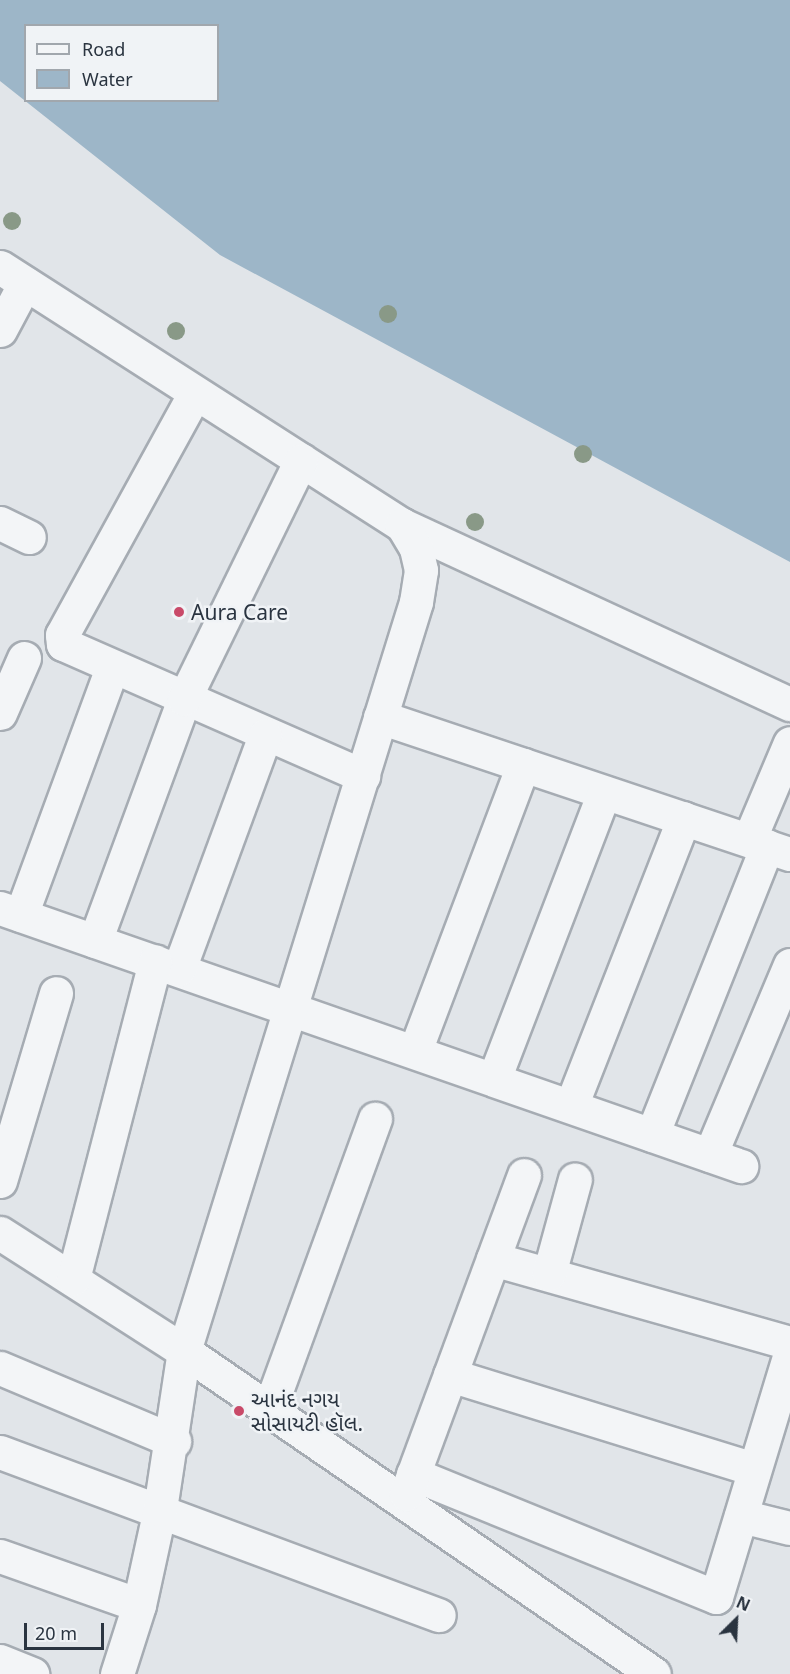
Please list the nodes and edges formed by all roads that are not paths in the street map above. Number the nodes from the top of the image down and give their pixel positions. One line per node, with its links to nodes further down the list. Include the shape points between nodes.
1 (12, 275): 2 (street); 3 (street)
2 (0, 330)
3 (195, 393): 4 (street); 9 (street, via 62,635 66,646)
4 (301, 460): 6 (street); 10 (street)
5 (0, 523): 7 (street)
6 (402, 525): 11 (street); 13 (street, via 416,548 421,570)
7 (29, 537)
8 (24, 658): 12 (street)
9 (112, 668): 10 (street); 21 (street)
10 (184, 699): 14 (street); 22 (street)
11 (790, 704)
12 (0, 713)
13 (380, 717): 16 (street); 17 (street)
14 (265, 735): 17 (street); 23 (street)
15 (790, 743): 20 (street)
16 (523, 765): 18 (street); 27 (street)
17 (363, 776): 26 (street)
18 (604, 792): 19 (street); 28 (street)
19 (684, 818): 20 (street); 29 (street)
20 (769, 847): 31 (street)
21 (10, 911): 22 (street)
22 (95, 940): 23 (street)
23 (167, 965): 26 (street); 40 (street)
24 (790, 965): 32 (street)
25 (56, 993): 36 (street)
26 (291, 1008): 27 (street); 42 (street)
27 (415, 1051): 28 (street)
28 (494, 1079): 29 (street)
29 (571, 1106): 31 (street)
30 (375, 1119): 47 (street)
31 (652, 1135): 32 (street)
32 (710, 1155): 33 (street)
33 (741, 1166)
34 (524, 1175): 38 (street)
35 (575, 1179): 39 (street)
36 (0, 1181)
37 (0, 1233): 40 (street)
38 (493, 1259): 39 (street); 45 (street)
39 (549, 1275): 41 (street)
40 (73, 1279): 42 (street)
41 (790, 1343)
42 (184, 1351): 47 (street); 48 (street)
43 (790, 1353): 46 (street)
44 (0, 1368): 48 (street)
45 (450, 1375): 50 (street); 51 (street)
46 (782, 1396): 50 (street)
47 (269, 1410): 51 (street)
48 (174, 1441): 52 (street)
49 (0, 1452): 52 (street)
50 (754, 1469): 53 (street)
51 (408, 1488): 53 (street, via 712,1597 719,1593); 61 (street)
52 (160, 1509): 56 (street); 57 (street)
53 (741, 1516): 54 (street)
54 (790, 1528)
55 (0, 1556): 56 (street)
56 (139, 1605): 60 (street)
57 (439, 1615)
58 (0, 1661): 59 (street)
59 (33, 1674)
60 (117, 1674)
61 (654, 1674)

